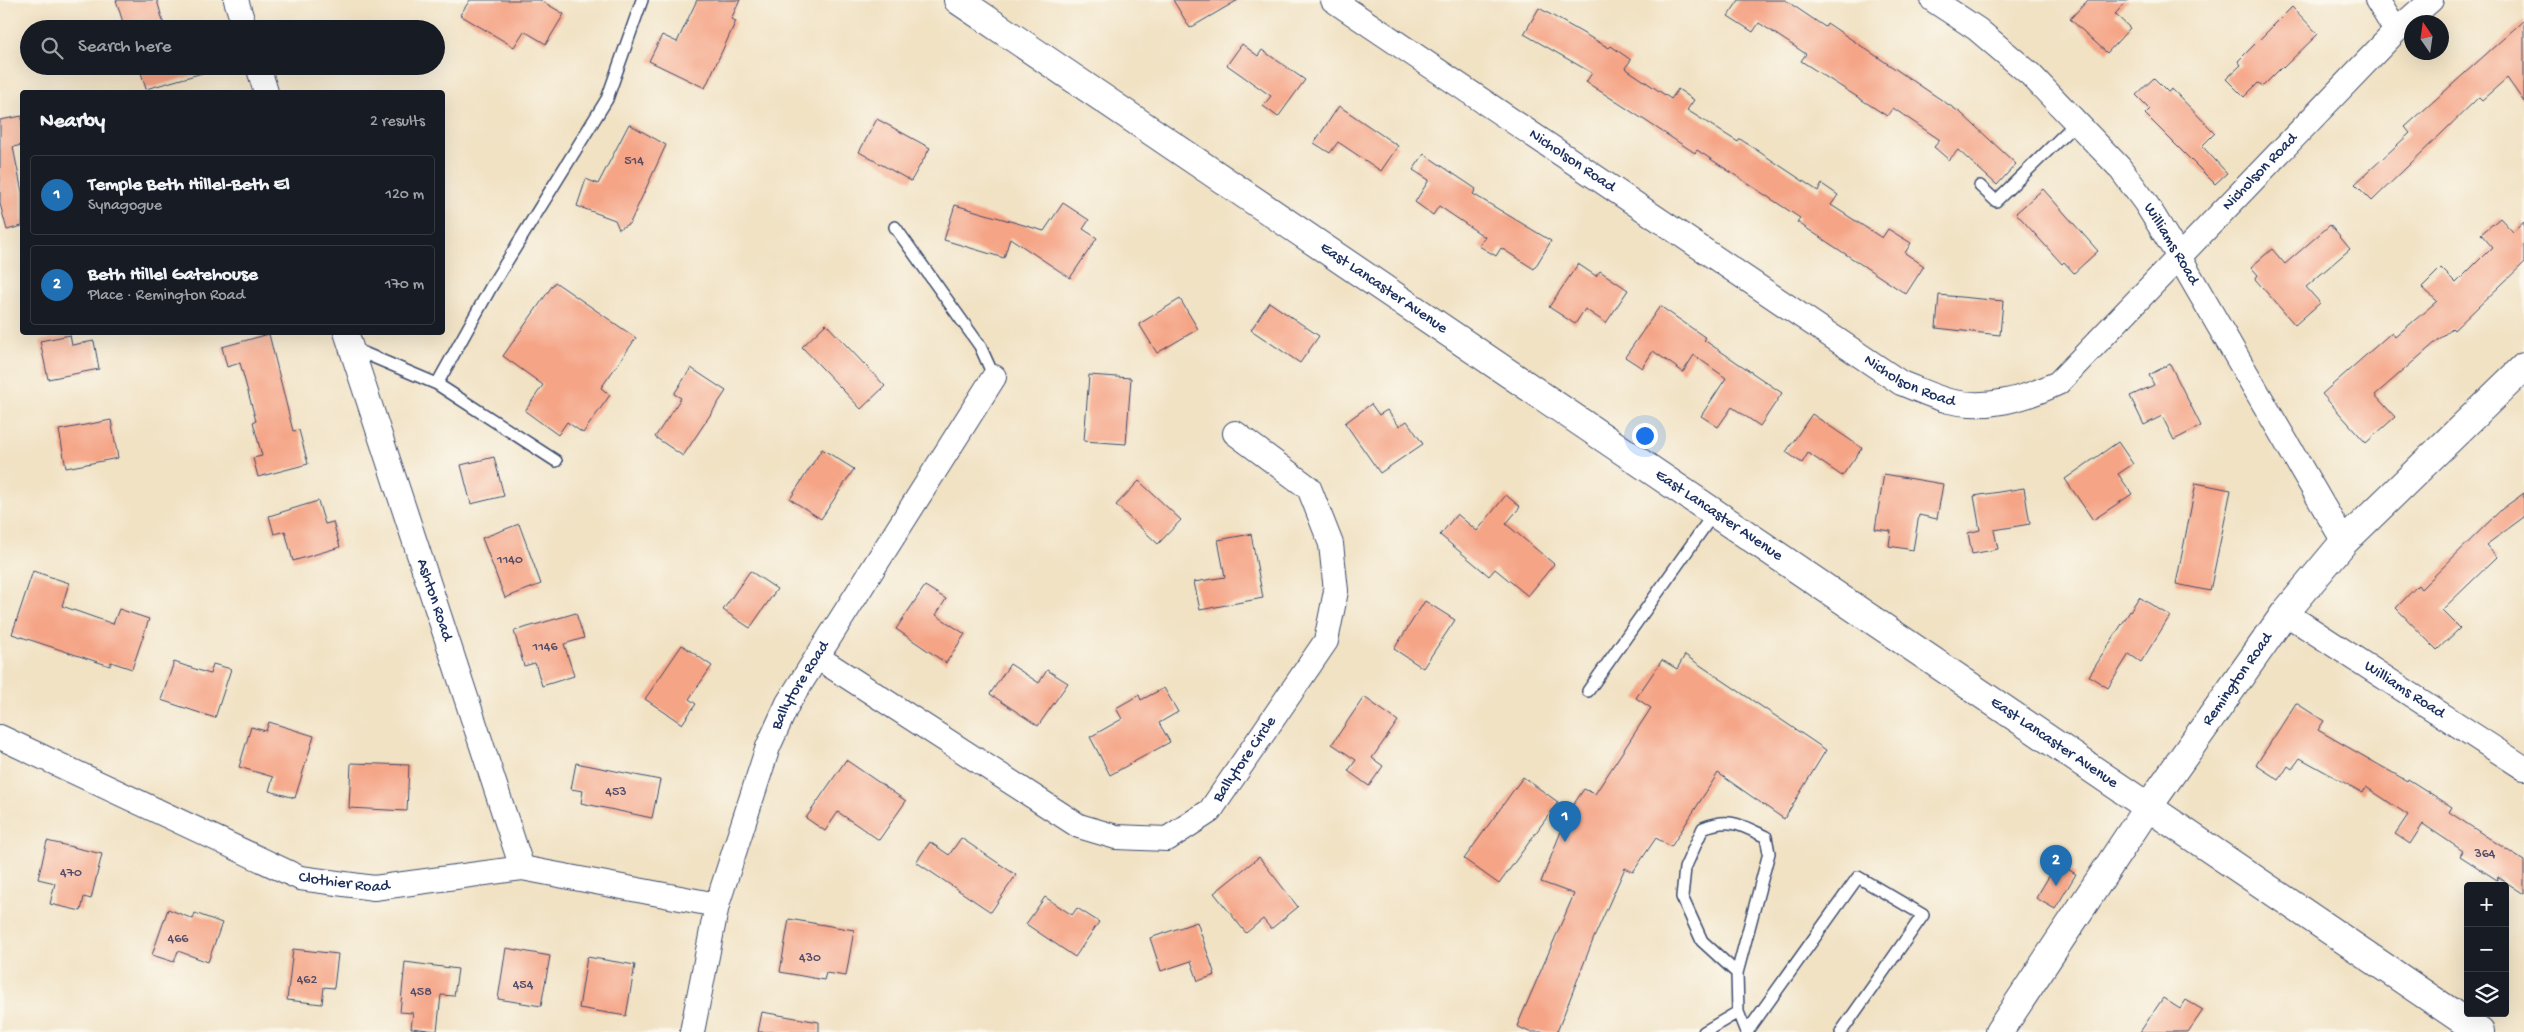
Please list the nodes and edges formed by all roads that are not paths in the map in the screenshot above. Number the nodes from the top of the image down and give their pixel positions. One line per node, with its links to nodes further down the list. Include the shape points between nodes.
1 (236, 0): 8 (street)
2 (642, 0): 19 (lane, via 607,99 491,287)
3 (958, 0): 22 (main road, East Lancaster Avenue)
4 (1333, 0): 15 (street, Nicholson Road, via 1901,383 1949,401 1988,405 2029,396 2058,383)
5 (1932, 0): 12 (street, Williams Road, via 1977,30 2030,74)
6 (2377, 0): 9 (street)
7 (2431, 0): 9 (street, Nicholson Road)
8 (242, 20)
9 (2396, 31): 15 (street, Nicholson Road)
10 (261, 75): 11 (street)
11 (265, 90)
12 (2077, 122): 13 (lane, via 1996,201); 15 (street, Williams Road, via 2120,167)
13 (1980, 186)
14 (895, 226): 18 (lane, via 980,346)
15 (2179, 258): 23 (street, Williams Road)
16 (348, 340): 19 (lane); 30 (street, Ashton Road)
17 (2524, 367): 23 (main road, Remington Road)
18 (994, 377): 25 (street, Ballytore Road)
19 (437, 384): 21 (lane)
20 (1235, 433): 25 (street, Ballytore Circle, via 1309,488 1331,544 1336,591 1326,641 1282,706 1210,811 1167,839 1116,837 1079,826)
21 (556, 461)
22 (1714, 513): 26 (lane); 29 (main road, East Lancaster Avenue)
23 (2344, 542): 24 (main road, Remington Road)
24 (2285, 613): 28 (street, Williams Road); 29 (main road, Remington Road)
25 (817, 657): 31 (street, Ballytore Road, via 788,703 768,747)
26 (1588, 691)
27 (0, 736): 30 (street, Clothier Road, via 300,878 374,888)
28 (2524, 768)
29 (2148, 807): 38 (main road, Remington Road); 39 (main road, East Lancaster Avenue)
30 (522, 868): 31 (street, Clothier Road)
31 (717, 905): 34 (street, Ballytore Road)
32 (1737, 973): 32 (lane, via 1769,853 1766,837 1734,822 1717,822 1703,828 1685,868 1682,897 1702,941); 33 (lane)
33 (1738, 1012): 35 (lane); 36 (lane)
34 (692, 1032)
35 (1704, 1032)
36 (1747, 1032): 37 (lane, via 1858,877 1923,915)
37 (1841, 1032)
38 (1999, 1032)
39 (2480, 1032)

